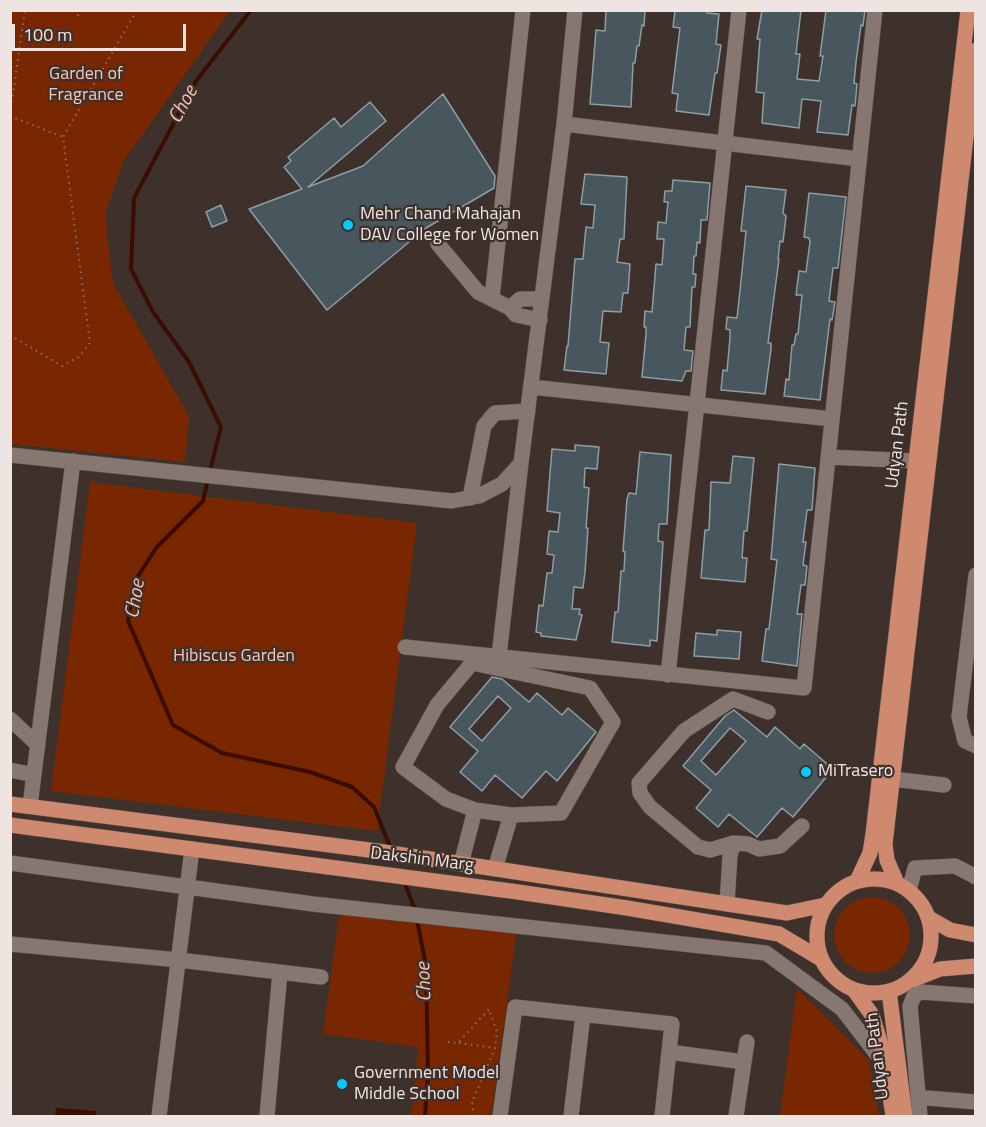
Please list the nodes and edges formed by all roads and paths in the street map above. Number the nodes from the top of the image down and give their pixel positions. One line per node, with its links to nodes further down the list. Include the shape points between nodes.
1 (25, 10): 11 (path)
2 (80, 10): 9 (path)
3 (137, 10): 13 (path)
4 (523, 10): 17 (street)
5 (575, 10): 12 (street)
6 (739, 10): 14 (street)
7 (875, 10): 15 (street)
8 (968, 10): 29 (main road, Udyan Path)
9 (78, 16)
10 (975, 50): 43 (main road, Udyan Path)
11 (10, 115): 13 (path)
12 (564, 124): 14 (street); 18 (street)
13 (63, 137): 21 (path, via 90,343 80,357 62,366)
14 (724, 144): 15 (street); 23 (street)
15 (859, 159): 25 (street)
16 (438, 244): 17 (street, via 478,292)
17 (492, 298): 19 (street)
18 (542, 299): 19 (street, via 520,299); 20 (street)
19 (510, 308): 20 (street, via 516,315)
20 (540, 320): 22 (street)
21 (10, 335)
22 (531, 387): 23 (street); 24 (street)
23 (697, 406): 25 (street); 35 (street)
24 (528, 411): 30 (street); 31 (street, via 495,413 484,426)
25 (832, 419): 27 (street)
26 (10, 455): 28 (street)
27 (828, 458): 29 (street); 35 (street, via 804,687)
28 (73, 461): 31 (street, via 452,501); 39 (street)
29 (916, 461): 57 (main road, Udyan Path, via 873,834 870,853)
30 (521, 463): 31 (street, via 502,484); 34 (street)
31 (470, 498)
32 (975, 575): 36 (street)
33 (405, 647): 34 (street)
34 (500, 656): 35 (street)
35 (668, 675)
36 (969, 690): 40 (street, via 958,717 965,741)
37 (768, 712): 51 (street, via 733,699 684,731 639,783 640,793 650,807 698,847 710,849)
38 (10, 719): 39 (street)
39 (38, 745): 42 (street)
40 (975, 746)
41 (10, 770): 42 (street)
42 (34, 775): 46 (street)
43 (892, 779): 44 (street); 58 (main road, Udyan Path, via 885,844 887,860)
44 (944, 785)
45 (10, 804): 46 (main road, Dakshin Marg)
46 (30, 806): 54 (main road, Dakshin Marg)
47 (475, 810): 48 (street); 48 (street, via 446,799 403,767 437,705 472,663 590,688 613,723 561,813); 54 (street)
48 (512, 815): 55 (street)
49 (10, 825): 52 (main road, Dakshin Marg)
50 (802, 826): 51 (street, via 780,846 759,849)
51 (734, 843): 60 (street)
52 (192, 849): 59 (street); 65 (main road, Dakshin Marg, via 540,895 779,934)
53 (10, 863): 59 (street)
54 (461, 864): 55 (main road, Dakshin Marg)
55 (495, 869): 60 (main road, Dakshin Marg)
56 (975, 877): 58 (street, via 955,866 915,868)
57 (857, 881): 58 (main road, via 891,881); 61 (main road, via 842,888)
58 (903, 886): 62 (main road)
59 (188, 887): 66 (street); 81 (street, via 766,953 842,1010)
60 (727, 904): 61 (main road, Dakshin Marg, via 787,913)
61 (825, 905): 65 (main road, via 817,923)
62 (929, 918): 63 (main road, via 950,930); 70 (main road, via 930,949 925,963)
63 (975, 935)
64 (10, 944): 66 (street)
65 (821, 959): 71 (main road, via 835,979)
66 (179, 960): 68 (street); 84 (street)
67 (975, 966): 70 (main road, via 940,969)
68 (280, 972): 69 (street); 85 (street)
69 (321, 977)
70 (911, 980): 72 (main road)
71 (854, 990): 72 (main road); 81 (main road, Udyan Path, via 873,1015)
72 (890, 991): 92 (main road, Udyan Path)
73 (975, 996): 93 (street, via 921,992 914,996 910,1006)
74 (583, 1015): 79 (street, via 672,1024); 87 (street, via 515,1007); 88 (street)
75 (448, 1042): 77 (path)
76 (747, 1042): 80 (street)
77 (458, 1043): 78 (path); 78 (path, via 489,1009 497,1032)
78 (495, 1048): 86 (path, via 472,1102)
79 (669, 1052): 80 (street); 89 (street)
80 (744, 1062): 90 (street)
81 (886, 1066): 91 (main road, Udyan Path)
82 (927, 1098): 83 (street)
83 (975, 1102)
84 (159, 1116)
85 (267, 1116)
86 (474, 1116)
87 (500, 1116)
88 (571, 1116)
89 (662, 1116)
90 (736, 1116)
91 (893, 1116)
92 (905, 1116)
93 (920, 1116)

